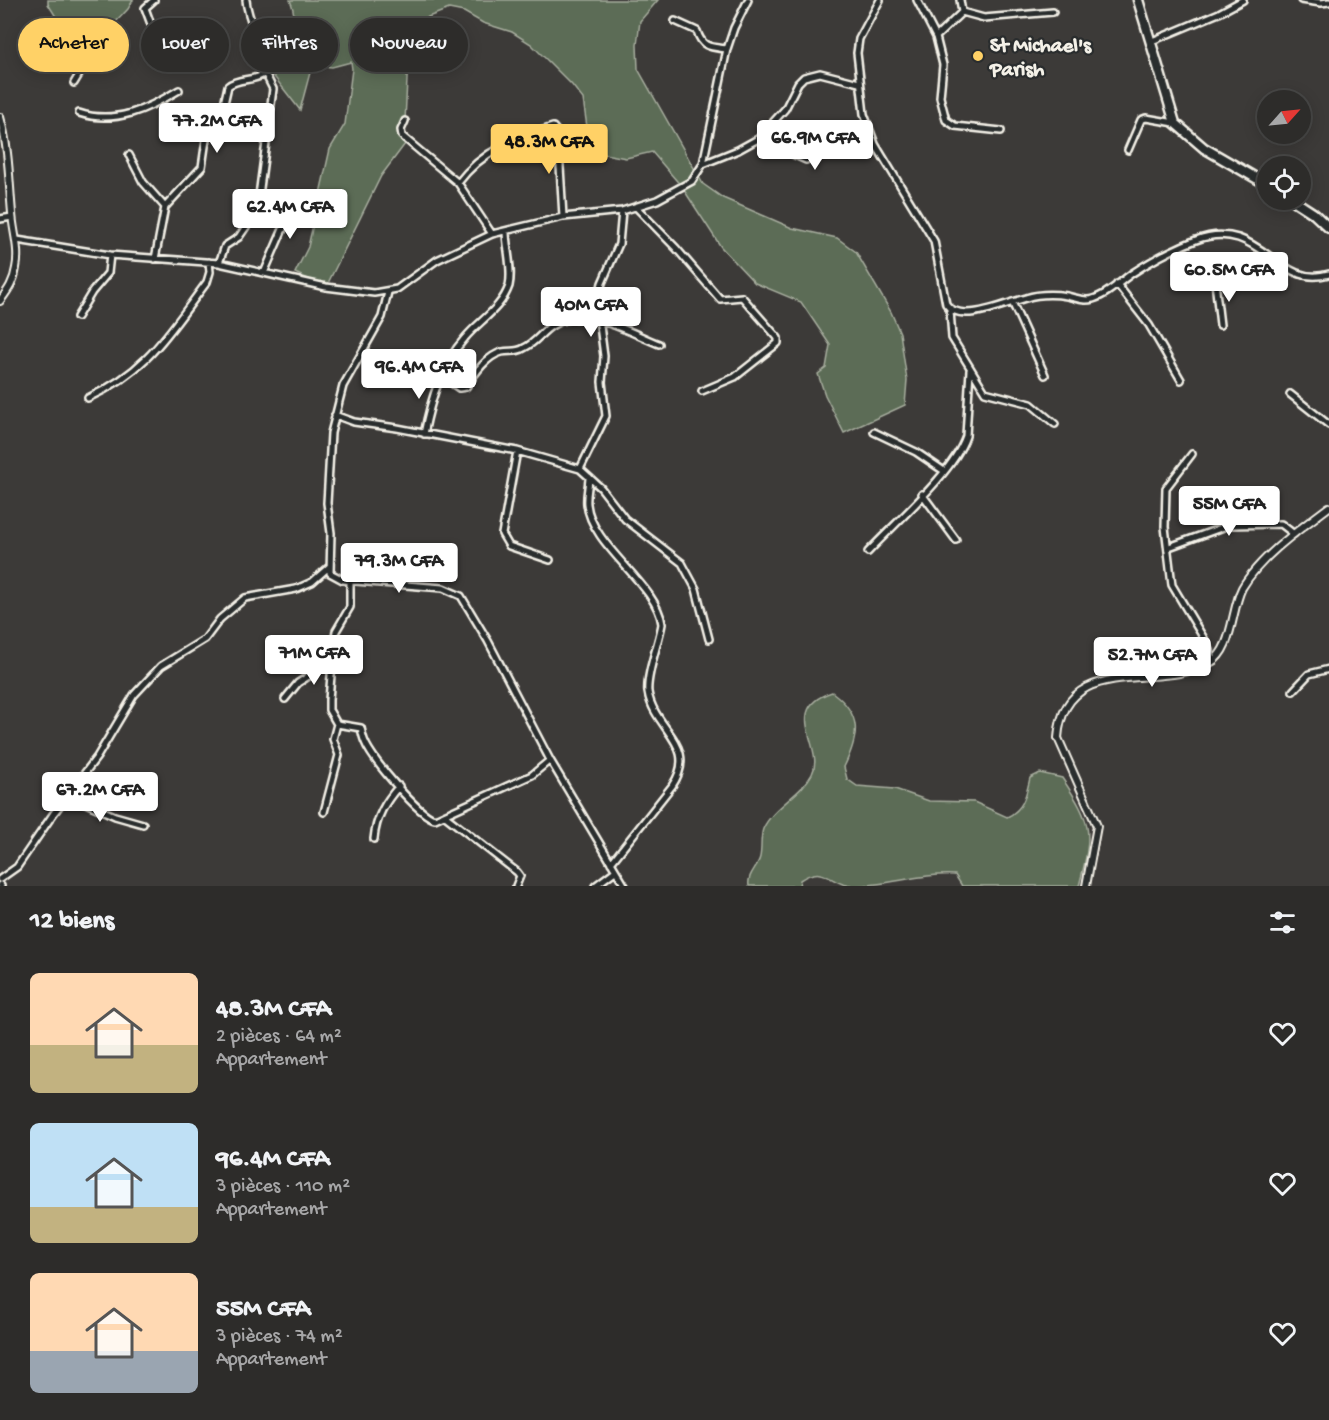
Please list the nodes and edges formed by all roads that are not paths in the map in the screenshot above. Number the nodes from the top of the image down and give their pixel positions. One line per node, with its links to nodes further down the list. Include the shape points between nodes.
1 (154, 0): 13 (street, via 145,8)
2 (246, 0): 19 (street, via 263,51)
3 (748, 0): 17 (street)
4 (880, 0): 21 (street, via 859,39)
5 (916, 0): 15 (street)
6 (960, 0): 11 (street)
7 (1138, 0): 16 (highway)
8 (1243, 0): 16 (street)
9 (1301, 0): 10 (street)
10 (1329, 2)
11 (962, 12): 12 (street, via 984,18); 15 (street)
12 (1053, 12)
13 (149, 18)
14 (675, 21): 17 (street, via 697,31 706,47)
15 (936, 37): 28 (street, via 943,65 939,89 946,120 955,126)
16 (1152, 41): 26 (highway)
17 (727, 49): 32 (street)
18 (80, 72): 20 (street)
19 (265, 73): 36 (street, via 228,86 221,117 207,134 202,168); 50 (street, via 273,89 257,211 239,237 225,246)
20 (74, 83)
21 (859, 83): 27 (street, via 820,74 804,77); 29 (street)
22 (179, 90): 23 (street, via 136,112 116,117 92,117)
23 (79, 112)
24 (0, 117): 40 (street, via 9,164)
25 (405, 121): 34 (street, via 402,136)
26 (1175, 123): 30 (street, via 1141,120); 33 (highway, via 1204,148)
27 (770, 126): 29 (street, via 790,153 806,160 843,143 860,143); 32 (street, via 748,146)
28 (1000, 131)
29 (871, 134): 58 (street, via 929,230)
30 (1128, 150)
31 (129, 155): 36 (street, via 143,182)
32 (703, 164): 37 (street, via 682,188)
33 (1257, 178)
34 (458, 183): 41 (street, via 488,153 553,127 558,133); 45 (street)
35 (296, 199): 52 (street)
36 (165, 207): 48 (street)
37 (636, 207): 39 (street); 67 (street, via 720,299 742,297 778,338 778,343 735,377)
38 (1308, 210): 43 (highway)
39 (622, 212): 41 (street); 60 (street, via 619,244 598,294)
40 (12, 217): 42 (street); 46 (street)
41 (563, 217): 44 (street)
42 (0, 219)
43 (1329, 228)
44 (506, 231): 45 (street); 65 (street, via 510,278 502,301 463,339)
45 (492, 234): 55 (street, via 437,260 406,285)
46 (17, 240): 47 (street); 56 (street, via 12,285)
47 (110, 255): 48 (street); 59 (street, via 108,273)
48 (155, 259): 49 (street)
49 (209, 262): 50 (street); 69 (street, via 207,282 155,352 114,385)
50 (219, 263): 52 (street)
51 (1281, 265): 53 (street, via 1303,275); 54 (street, via 1245,239 1235,235 1211,236 1161,256); 61 (street, via 1266,272 1217,276)
52 (264, 273): 55 (street, via 326,287)
53 (1329, 274)
54 (1117, 284): 57 (street, via 1092,300 1053,295); 66 (street, via 1149,325)
55 (388, 292): 70 (street, via 385,310 343,386)
56 (0, 301)
57 (1012, 302): 58 (street, via 980,311); 64 (street)
58 (950, 310): 63 (street, via 952,338)
59 (77, 317)
60 (599, 320): 62 (street); 65 (street, via 579,318 553,324 534,343 491,358 464,388); 77 (street, via 606,416)
61 (1220, 326)
62 (659, 344)
63 (970, 370): 71 (street, via 985,392 1031,404); 78 (street, via 966,436)
64 (1045, 375)
65 (441, 376): 74 (street, via 433,392)
66 (1181, 380)
67 (702, 391)
68 (1290, 393): 72 (street)
69 (88, 398)
70 (335, 415): 74 (street); 87 (street, via 328,458)
71 (1055, 424)
72 (1329, 425)
73 (874, 432): 78 (street)
74 (424, 434): 75 (street)
75 (517, 451): 77 (street); 86 (street, via 502,534 509,546)
76 (1192, 454): 84 (street, via 1166,488)
77 (580, 469): 79 (street)
78 (944, 471): 80 (street)
79 (589, 477): 89 (street, via 626,519 682,563 696,589); 103 (street, via 587,503 598,529 661,613 648,689 683,763 672,786)
80 (922, 494): 83 (street); 85 (street)
81 (1329, 507): 82 (street)
82 (1294, 534): 84 (street, via 1281,524 1229,525); 91 (street, via 1250,577 1222,650)
83 (957, 540)
84 (1169, 547): 91 (street, via 1172,585)
85 (868, 552)
86 (550, 560)
87 (329, 567): 88 (street, via 334,578); 98 (street, via 312,582 296,589 245,598 220,619 205,639 161,666 134,695 97,757)
88 (350, 580): 90 (street, via 350,608 336,631); 96 (street, via 433,587 461,596)
89 (710, 639)
90 (332, 661): 94 (street, via 298,683); 95 (street, via 330,710)
91 (1213, 661): 109 (street, via 1186,672 1098,682 1078,692 1064,711 1058,738 1097,826)
92 (1329, 669): 93 (street, via 1309,674)
93 (1293, 691)
94 (285, 699)
95 (337, 724): 97 (street, via 361,728 369,750); 99 (street, via 333,739 339,755)
96 (549, 760): 100 (street, via 532,775); 103 (street)
97 (399, 786): 100 (street, via 431,819); 102 (street, via 383,807)
98 (67, 795): 101 (street); 105 (street, via 17,867)
99 (324, 812)
100 (444, 815): 106 (street, via 517,872 520,876)
101 (142, 824)
102 (374, 839)
103 (611, 863): 104 (street)
104 (615, 871): 107 (street); 108 (street)
105 (0, 879)
106 (516, 886)
107 (595, 886)
108 (625, 886)
109 (1086, 886)

